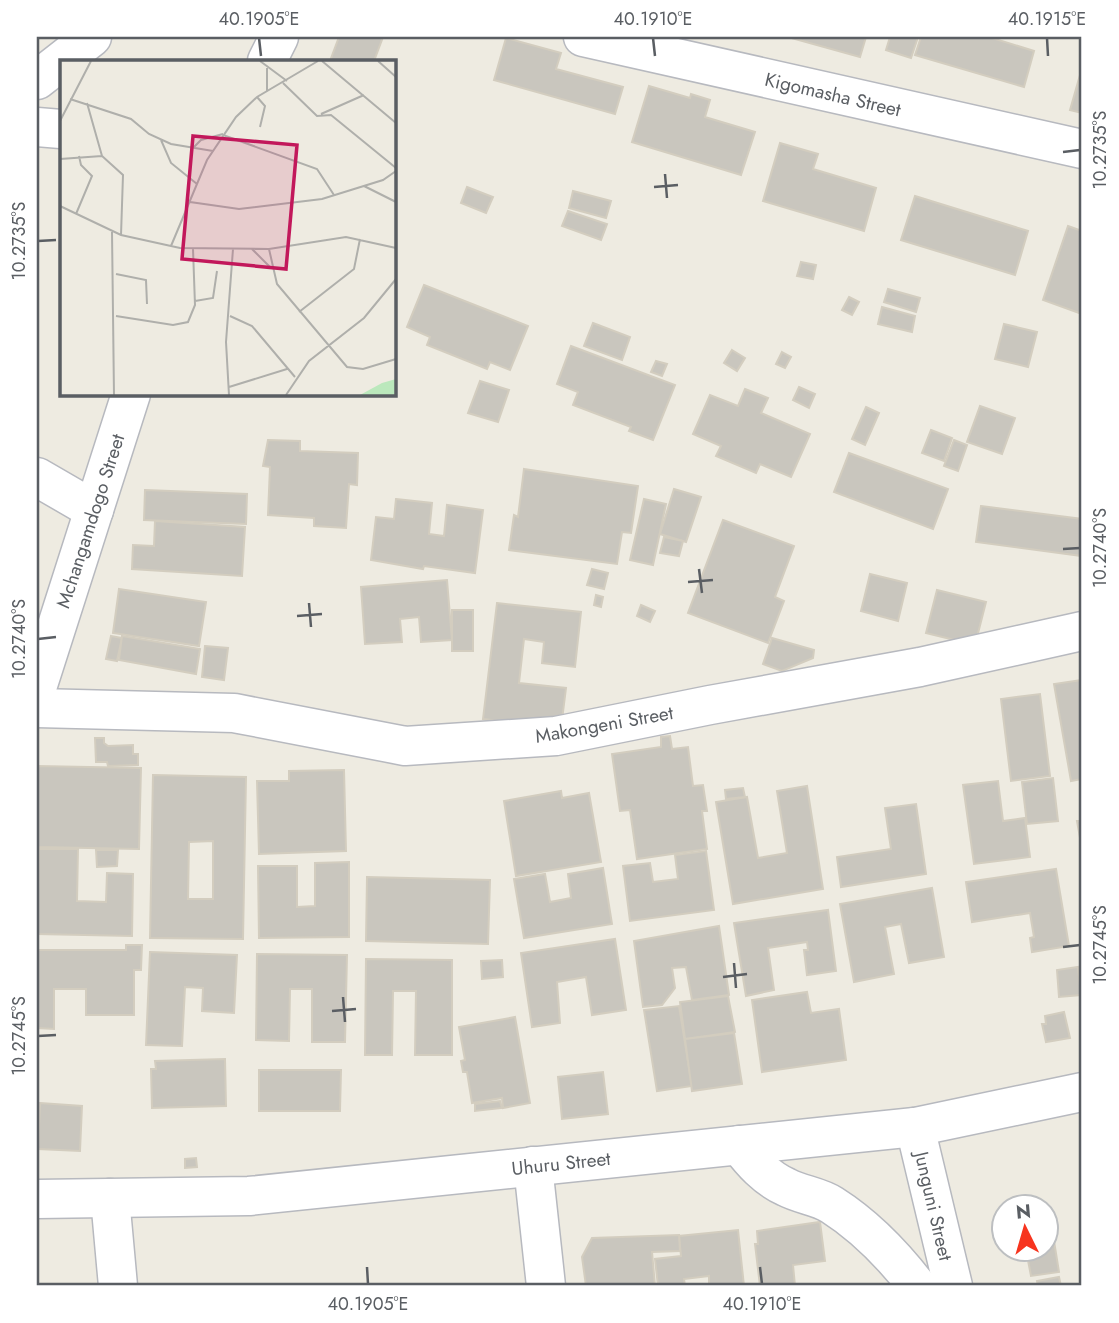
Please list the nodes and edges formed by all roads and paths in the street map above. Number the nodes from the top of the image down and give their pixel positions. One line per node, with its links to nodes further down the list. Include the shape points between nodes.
1 (92, 37): 4 (street)
2 (279, 37): 5 (street)
3 (583, 37): 10 (street, Kigomasha Street)
4 (63, 60)
5 (268, 60)
6 (60, 62): 7 (street)
7 (37, 80)
8 (37, 127): 9 (street)
9 (60, 129)
10 (1082, 149)
11 (130, 396): 13 (street, Mchangamdogo Street)
12 (37, 477): 13 (street)
13 (94, 510): 15 (street, Mchangamdogo Street)
14 (1082, 631): 16 (street, Makongeni Street, via 920,667 556,736 405,746 234,713)
15 (37, 688)
16 (37, 708)
17 (1082, 1092): 18 (street, Uhuru Street)
18 (915, 1127): 19 (street, Uhuru Street); 26 (street, Junguni Street)
19 (739, 1144): 20 (street, Uhuru Street); 25 (street, via 757,1168 786,1187 829,1203 856,1222)
20 (533, 1166): 21 (street, Uhuru Street, via 249,1196); 24 (street)
21 (110, 1198): 22 (street, Uhuru Street); 23 (street)
22 (37, 1199)
23 (118, 1286)
24 (546, 1286)
25 (917, 1286)
26 (953, 1286)

